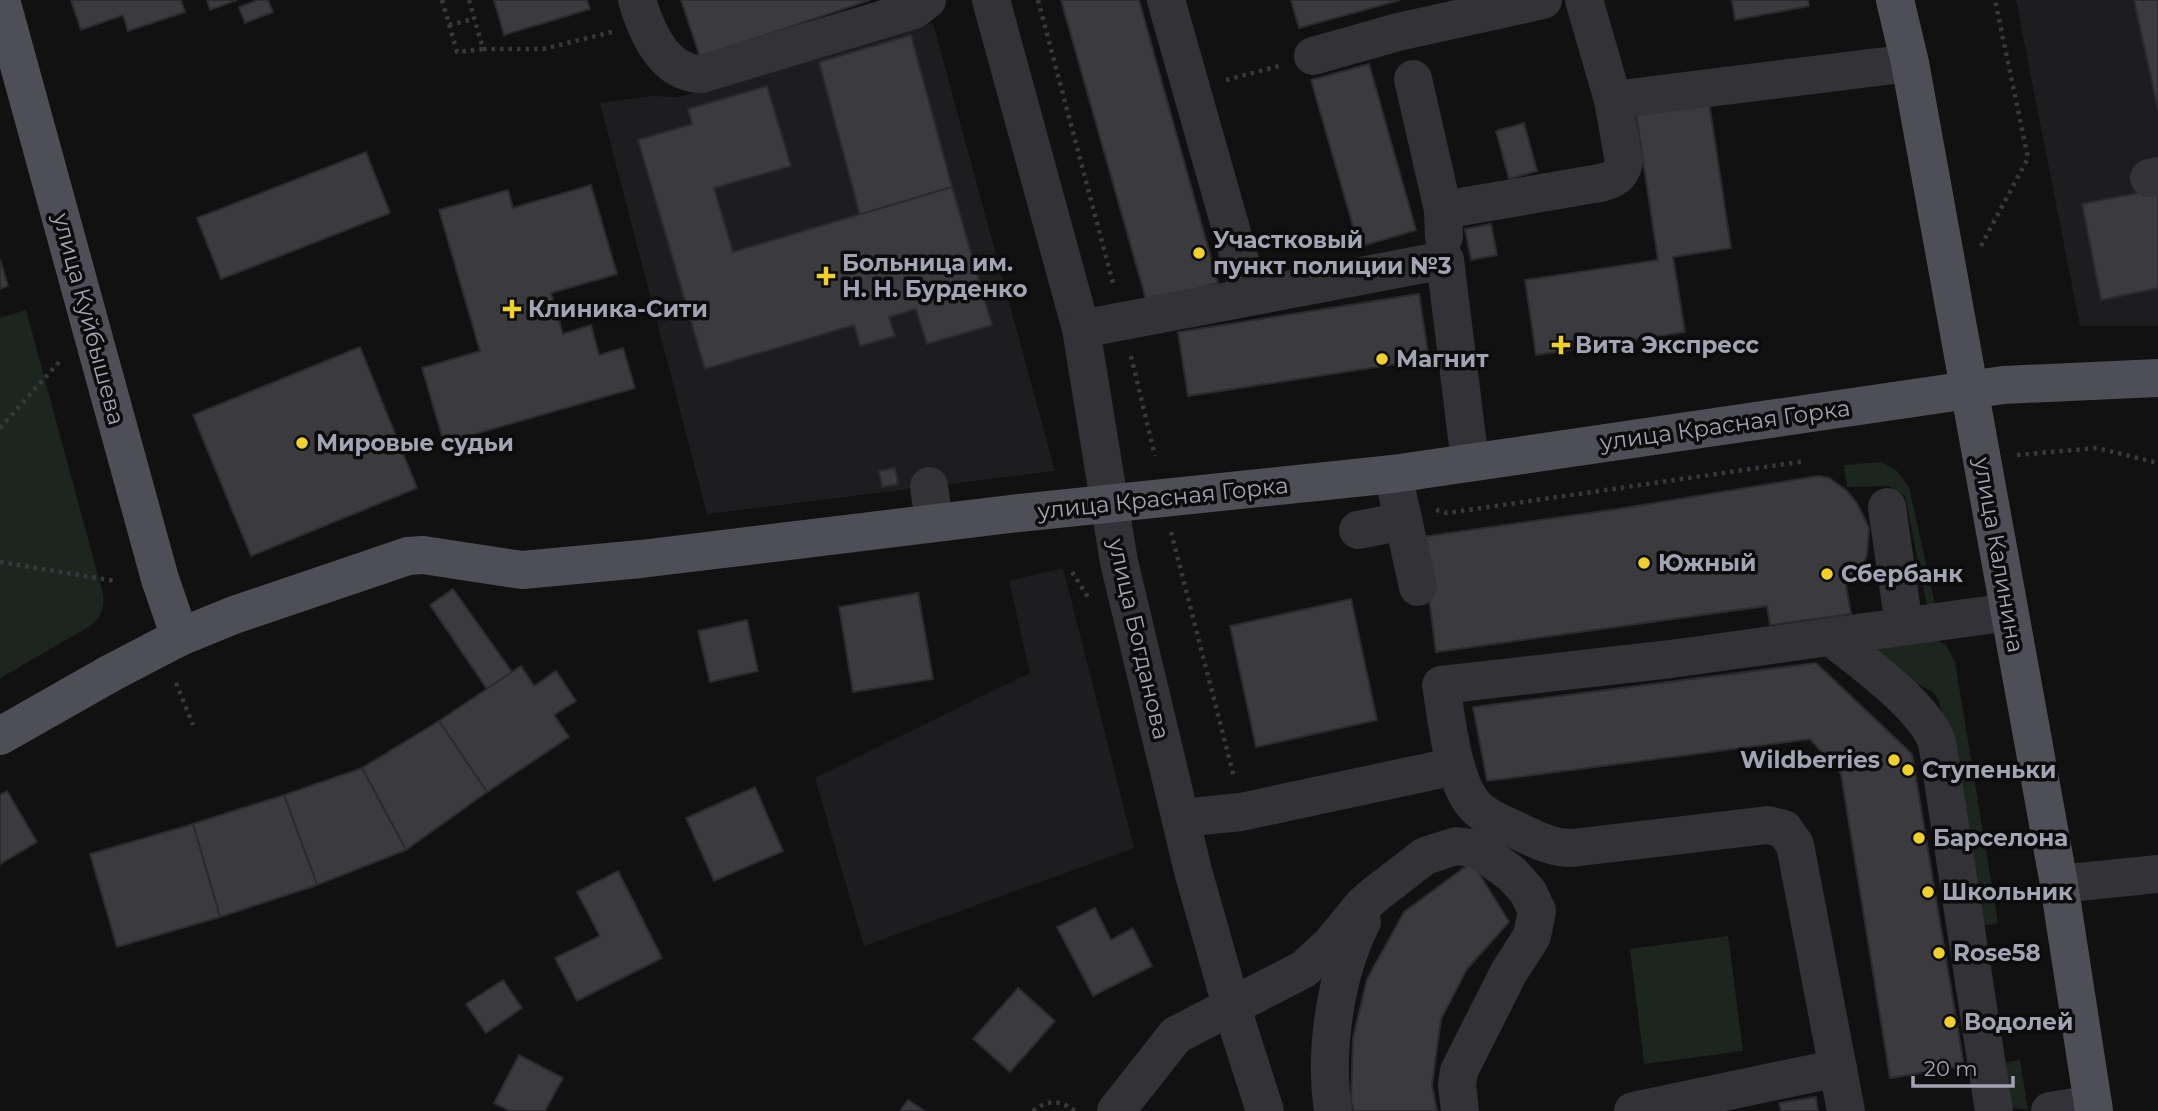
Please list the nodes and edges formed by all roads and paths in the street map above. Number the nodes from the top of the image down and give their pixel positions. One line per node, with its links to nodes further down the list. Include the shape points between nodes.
1 (1, 0): 49 (main road, улица Куйбышева, via 160,579)
2 (442, 0): 14 (path)
3 (469, 0): 13 (path)
4 (928, 0): 12 (street, via 914,10 701,74 681,71 671,63 653,41)
5 (990, 0): 25 (street, улица Богданова)
6 (1038, 0): 24 (path)
7 (1166, 0): 23 (street)
8 (1543, 0): 16 (street)
9 (1584, 0): 19 (street)
10 (1895, 0): 17 (main road, улица Калинина)
11 (1995, 0): 21 (path, via 2028,158)
12 (640, 12): 15 (path, via 543,49)
13 (474, 19): 14 (path); 15 (path)
14 (449, 25): 15 (path, via 457,52)
15 (483, 49)
16 (1313, 56)
17 (1909, 63): 19 (street); 28 (main road, улица Калинина)
18 (1413, 79): 20 (street)
19 (1613, 100): 20 (street, via 1624,162 1616,178)
20 (1443, 210): 22 (street)
21 (1980, 249)
22 (1445, 260): 23 (street); 33 (street)
23 (1250, 296): 24 (street)
24 (1123, 320): 25 (street); 31 (path)
25 (1081, 329): 37 (street, улица Богданова)
26 (59, 362): 29 (path)
27 (2158, 379): 28 (main road, улица Красная Горка)
28 (1969, 389): 33 (main road, улица Красная Горка); 47 (main road, улица Калинина)
29 (0, 428)
30 (2016, 455): 34 (path, via 2097,448)
31 (1155, 456)
32 (1806, 461): 39 (path)
33 (1470, 462): 35 (main road, улица Красная Горка)
34 (2158, 463)
35 (1393, 474): 37 (main road, улица Красная Горка); 40 (street)
36 (929, 486): 41 (street)
37 (1109, 504): 41 (main road, улица Красная Горка); 56 (street, улица Богданова)
38 (1887, 508): 48 (street)
39 (1447, 513)
40 (1403, 521): 43 (street); 46 (street)
41 (934, 523): 49 (main road, улица Красная Горка, via 522,570 408,556)
42 (1169, 523): 54 (path)
43 (1358, 530)
44 (0, 562): 45 (path)
45 (115, 581)
46 (1418, 587)
47 (2009, 612): 48 (street); 58 (main road, улица Калинина)
48 (1904, 626): 50 (street)
49 (180, 637): 53 (main road, улица Красная Горка)
50 (1831, 637): 55 (street, via 1441,685); 71 (street, via 1919,712 1937,742)
51 (176, 683): 52 (path)
52 (193, 726)
53 (0, 736)
54 (1230, 758)
55 (1456, 766): 56 (street, via 1241,812); 61 (street, via 1478,809 1558,848 1768,825 1784,829 1794,845)
56 (1181, 818): 60 (street, улица Богданова)
57 (2158, 874): 58 (street)
58 (2059, 884): 62 (main road, улица Калинина)
59 (1377, 893): 60 (street, via 1310,964); 67 (street, via 1348,956 1335,1008 1330,1082); 68 (street, via 1425,856 1463,846 1483,853 1512,874 1535,903 1532,936 1460,1071)
60 (1231, 1005): 65 (street, via 1176,1035); 66 (street, улица Богданова)
61 (1838, 1068): 69 (street); 70 (street)
62 (2094, 1107): 72 (street)
63 (1033, 1111): 64 (path, via 1058,1102)
64 (1075, 1111)
65 (1116, 1111)
66 (1265, 1111)
67 (1333, 1111)
68 (1460, 1111)
69 (1633, 1111)
70 (1846, 1111)
71 (1994, 1111)
72 (2050, 1111)

